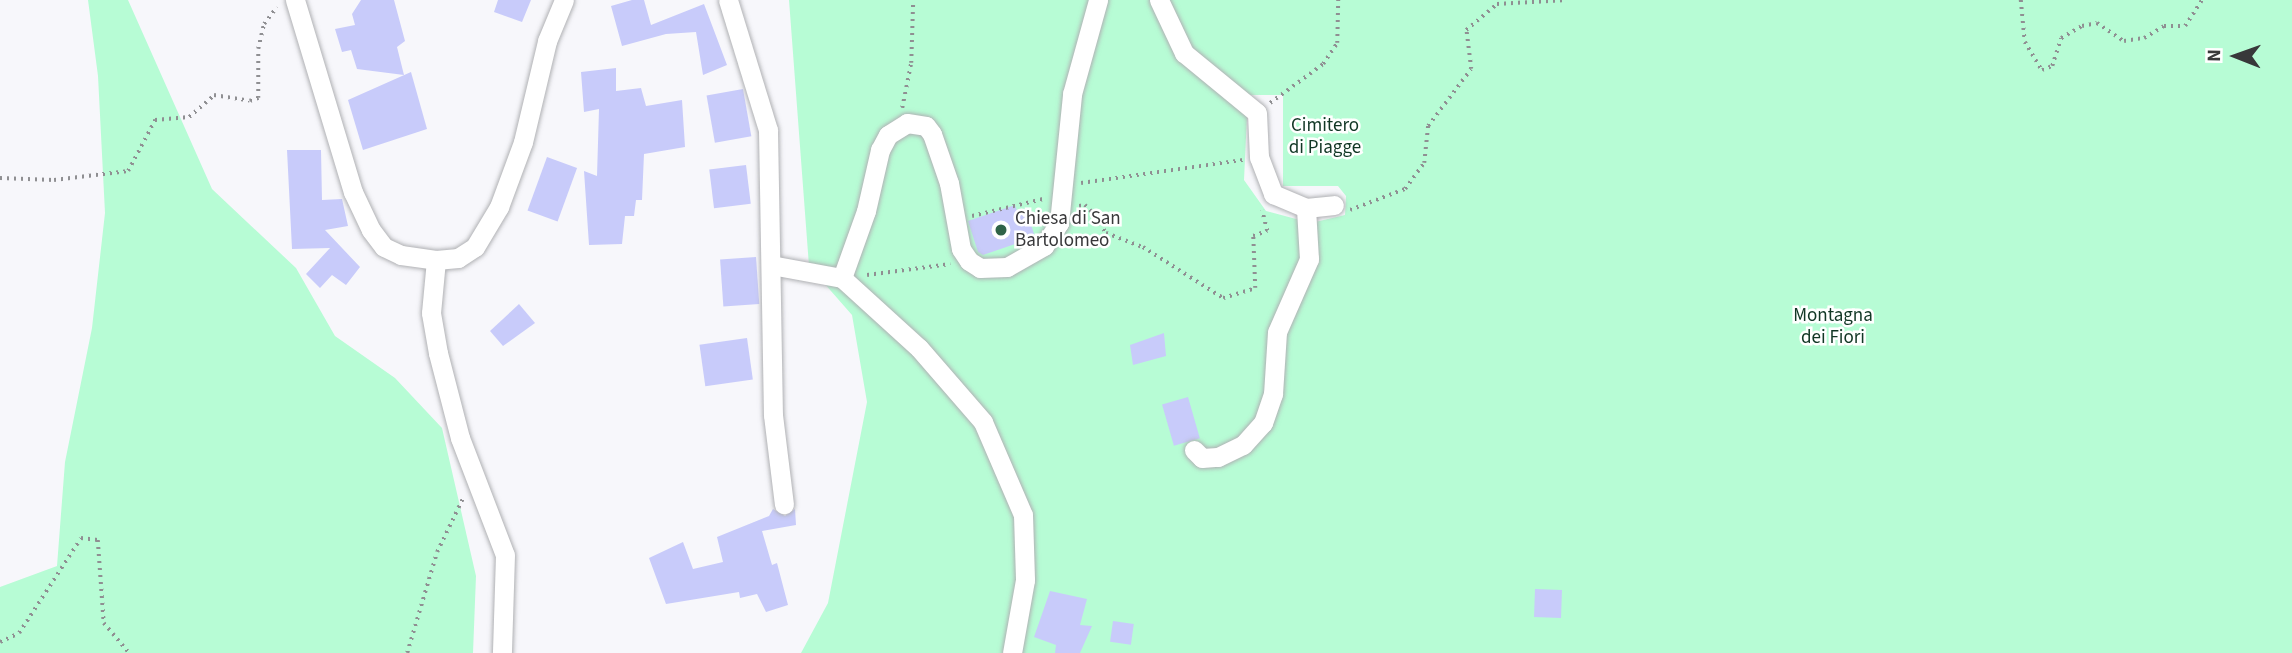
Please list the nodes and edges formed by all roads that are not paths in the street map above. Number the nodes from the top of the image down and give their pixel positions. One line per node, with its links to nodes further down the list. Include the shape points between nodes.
1 (295, 0): 8 (street, via 354,192 371,230 384,247 401,255)
2 (564, 0): 8 (street, via 547,41 523,142 499,207 475,247 458,258)
3 (727, 0): 9 (street, via 768,130)
4 (1098, 0): 10 (street, via 1072,94 1059,223 1044,246 1007,267 980,268 969,261 954,221 950,183 932,134 916,122 898,127 880,150 866,211)
5 (1159, 0): 7 (street, via 1185,52 1257,113 1259,157 1273,194)
6 (1334, 205): 7 (street)
7 (1306, 208): 11 (street, via 1309,259 1277,332 1273,394 1263,422 1243,445 1219,457 1202,458)
8 (436, 260): 13 (street, via 431,313 436,340 460,438 505,555)
9 (771, 265): 10 (street); 12 (street, via 773,415)
10 (842, 278): 14 (street, via 919,348 983,422 1023,515 1025,580)
11 (1194, 450)
12 (784, 504)
13 (502, 653)
14 (1012, 653)

